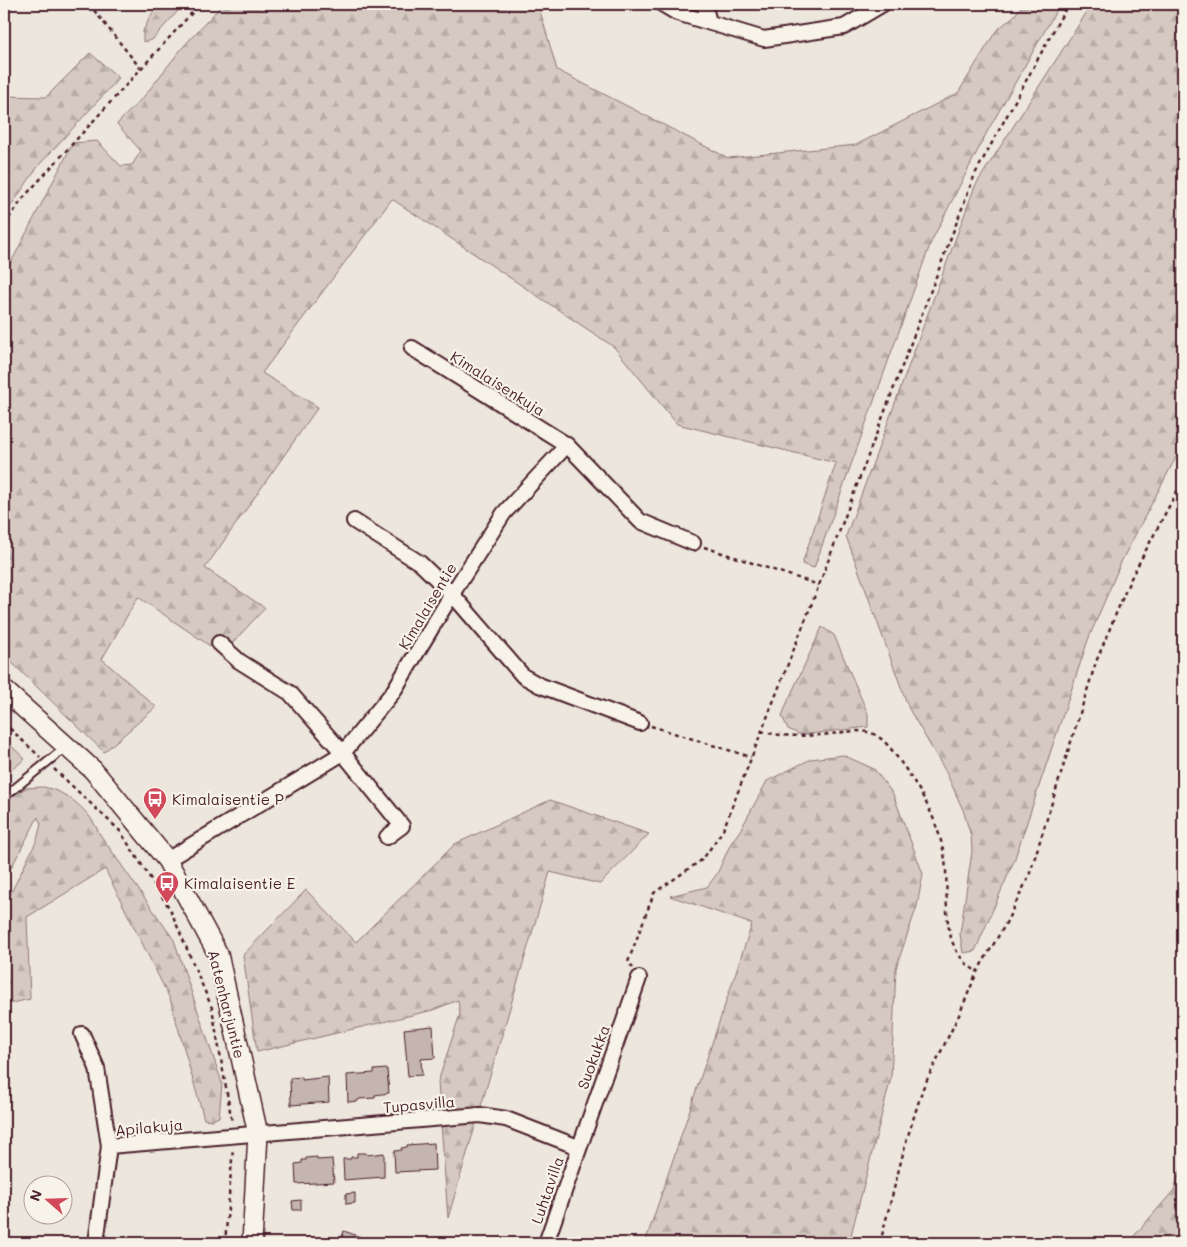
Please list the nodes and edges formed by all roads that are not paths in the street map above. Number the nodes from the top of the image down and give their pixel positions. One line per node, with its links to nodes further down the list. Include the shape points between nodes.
1 (662, 4): 4 (street, via 676,13)
2 (704, 4): 4 (street)
3 (883, 4): 4 (street, via 844,27 764,39)
4 (709, 22)
5 (412, 348): 6 (street, Kimalaisenkuja)
6 (567, 445): 8 (street, via 640,521); 9 (street, Kimalaisentie, via 504,513)
7 (354, 521): 9 (street, via 420,563)
8 (693, 543)
9 (452, 594): 12 (street, via 523,676); 14 (street, Kimalaisentie, via 393,692)
10 (219, 643): 14 (street, via 239,661 290,693)
11 (4, 690): 13 (street, Aatenharjuntie)
12 (640, 723)
13 (66, 747): 15 (lane); 17 (street, Aatenharjuntie, via 93,770)
14 (343, 753): 16 (street, via 402,826); 17 (street, Kimalaisentie)
15 (4, 797)
16 (387, 837)
17 (168, 860): 20 (street, Aatenharjuntie, via 218,954)
18 (639, 978): 22 (street, Suokukka)
19 (82, 1034): 21 (street, via 97,1068)
20 (258, 1134): 21 (street, Apilakuja); 22 (street, Tupasvilla, via 480,1115 506,1119); 24 (street, Aatenharjuntie)
21 (109, 1146): 23 (street, Apilakuja)
22 (578, 1146): 25 (street, Luhtavilla)
23 (96, 1243)
24 (252, 1243)
25 (546, 1243)

